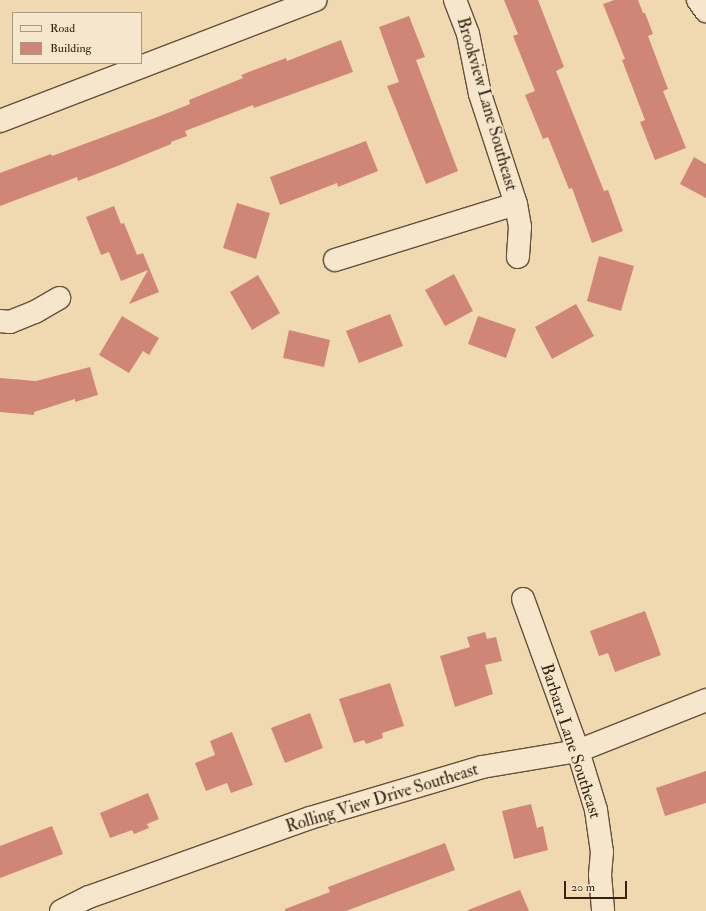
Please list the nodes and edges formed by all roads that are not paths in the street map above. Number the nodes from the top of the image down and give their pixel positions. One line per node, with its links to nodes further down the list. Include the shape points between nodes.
1 (316, 0): 5 (street)
2 (455, 0): 6 (street, Brookview Lane Southeast, via 468,34 480,94)
3 (698, 0): 4 (street)
4 (706, 11)
5 (0, 122)
6 (516, 204): 7 (street, Brookview Lane Southeast, via 520,227); 8 (street)
7 (518, 257)
8 (335, 260)
9 (60, 298): 10 (street, via 10,322)
10 (0, 321)
11 (523, 599): 13 (street, Barbara Lane Southeast)
12 (706, 700): 13 (street, Rolling View Drive Southeast)
13 (578, 751): 14 (street, Rolling View Drive Southeast, via 482,767 310,818 89,897); 15 (street, Barbara Lane Southeast, via 600,830)
14 (61, 911)
15 (603, 911)

